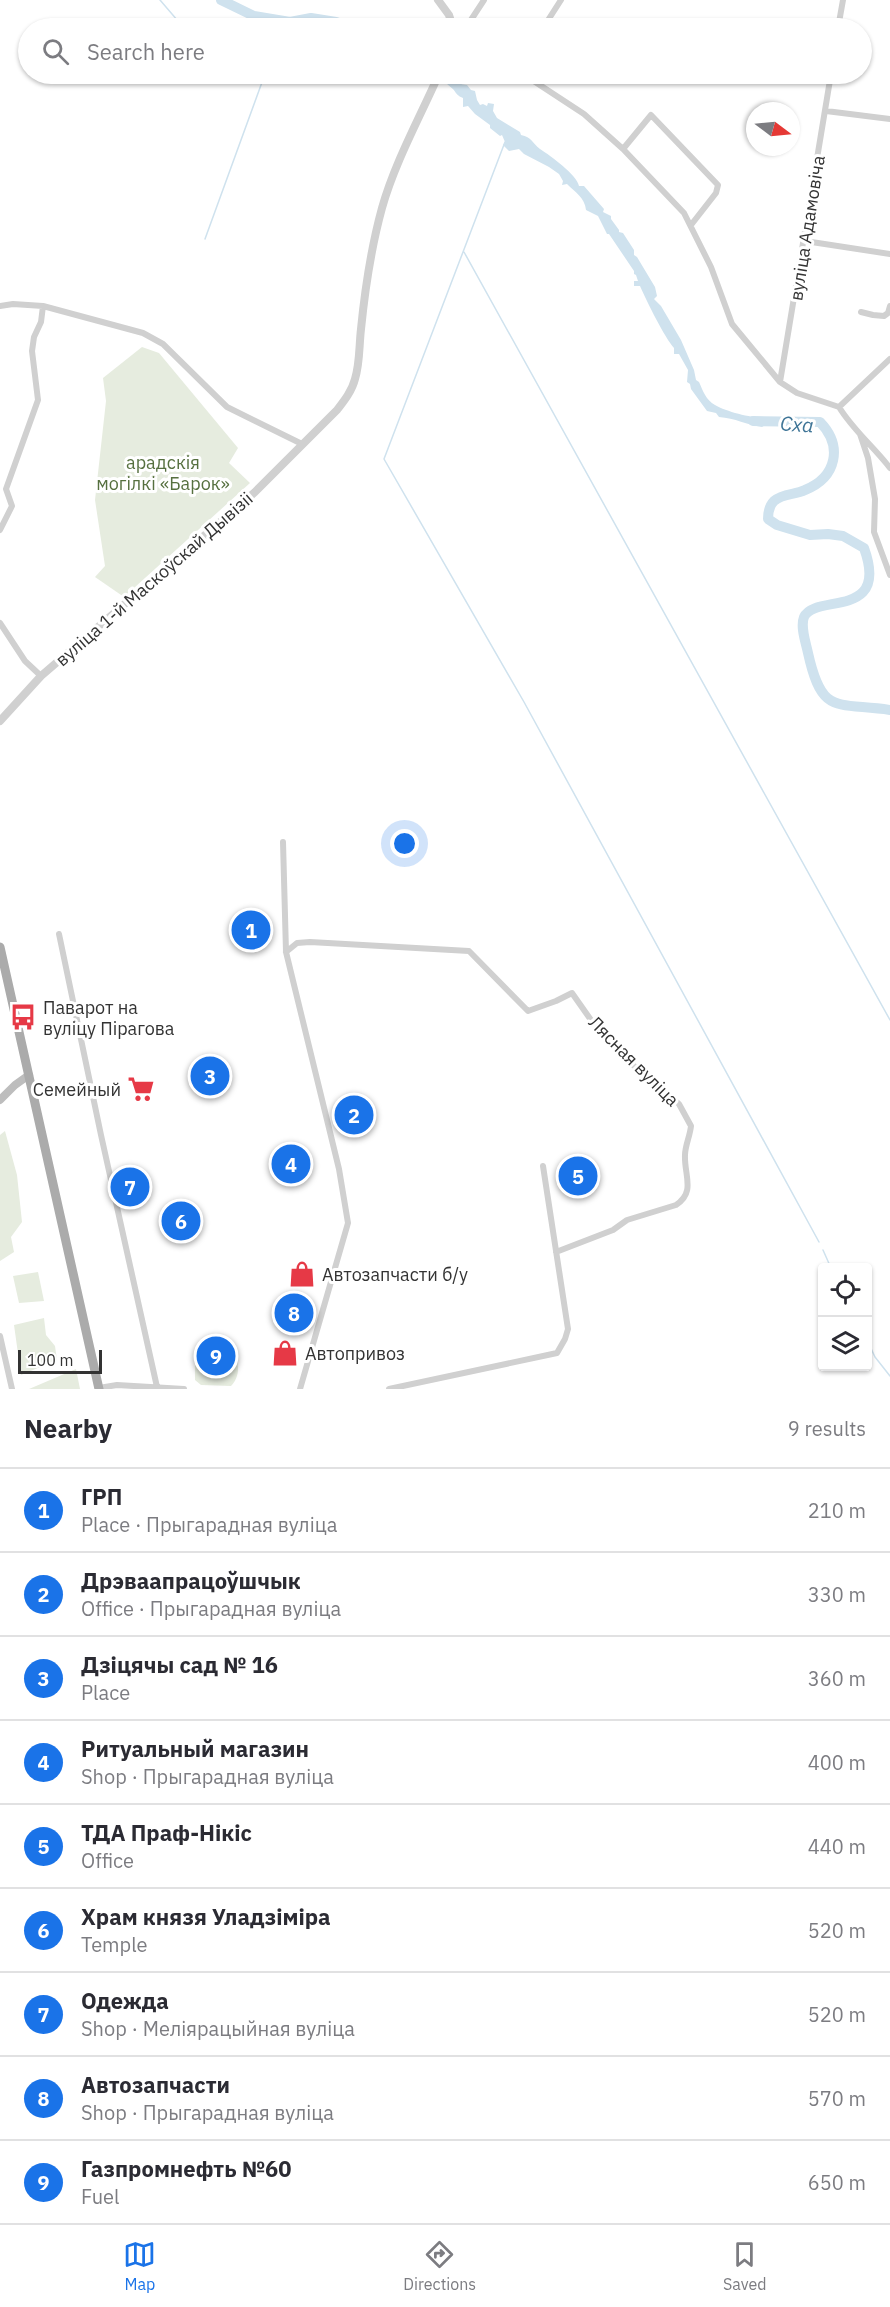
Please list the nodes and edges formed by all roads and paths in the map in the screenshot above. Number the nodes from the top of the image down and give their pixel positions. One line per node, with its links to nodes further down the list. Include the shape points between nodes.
1 (438, 0): 5 (street)
2 (484, 0): 6 (street)
3 (561, 0): 7 (street)
4 (843, 0): 8 (street)
5 (450, 18)
6 (472, 18)
7 (549, 18)
8 (840, 18)
9 (435, 84): 26 (street, вуліца 1-й Маскоўскай Дывізіі, via 382,207 368,269 355,381 337,410)
10 (538, 84): 14 (street, via 584,114)
11 (830, 84): 12 (street, вуліца Адамовіча)
12 (826, 111): 13 (street); 16 (street, вуліца Адамовіча)
13 (890, 119)
14 (623, 149): 15 (street); 15 (street, via 651,115 718,185)
15 (691, 225): 23 (street, via 732,324)
16 (805, 241): 17 (street); 23 (street, вуліца Адамовіча)
17 (890, 254)
18 (0, 306): 19 (street)
19 (43, 306): 26 (street, via 143,333 163,344 227,407); 28 (street, via 32,351 38,400 6,489 12,506)
20 (890, 306): 21 (street, via 884,316)
21 (861, 312)
22 (890, 359): 24 (street)
23 (780, 382): 24 (street, via 797,393)
24 (839, 407): 25 (street)
25 (860, 434): 27 (street); 29 (street, via 875,499 874,532)
26 (302, 444): 31 (street, вуліца 1-й Маскоўскай Дывізіі, via 255,492)
27 (890, 468)
28 (0, 530)
29 (890, 575)
30 (0, 623): 31 (street)
31 (41, 676): 32 (street, вуліца 1-й Маскоўскай Дывізіі)
32 (0, 721)
33 (283, 842): 36 (street)
34 (59, 934): 42 (street)
35 (0, 947): 37 (main road)
36 (286, 952): 40 (street, Лясная вуліца, via 297,943 310,942 470,951 528,1011 572,993 598,1030 678,1104 691,1126 684,1155 689,1188 683,1200); 46 (street, via 339,1169 348,1223)
37 (29, 1076): 38 (main road); 44 (main road)
38 (0, 1100)
39 (543, 1166): 40 (street)
40 (556, 1252): 47 (street, via 568,1329 557,1353)
41 (0, 1336): 43 (street)
42 (157, 1387): 44 (street, via 117,1385); 45 (street)
43 (10, 1388)
44 (99, 1389)
45 (184, 1389)
46 (300, 1389)
47 (389, 1389)

